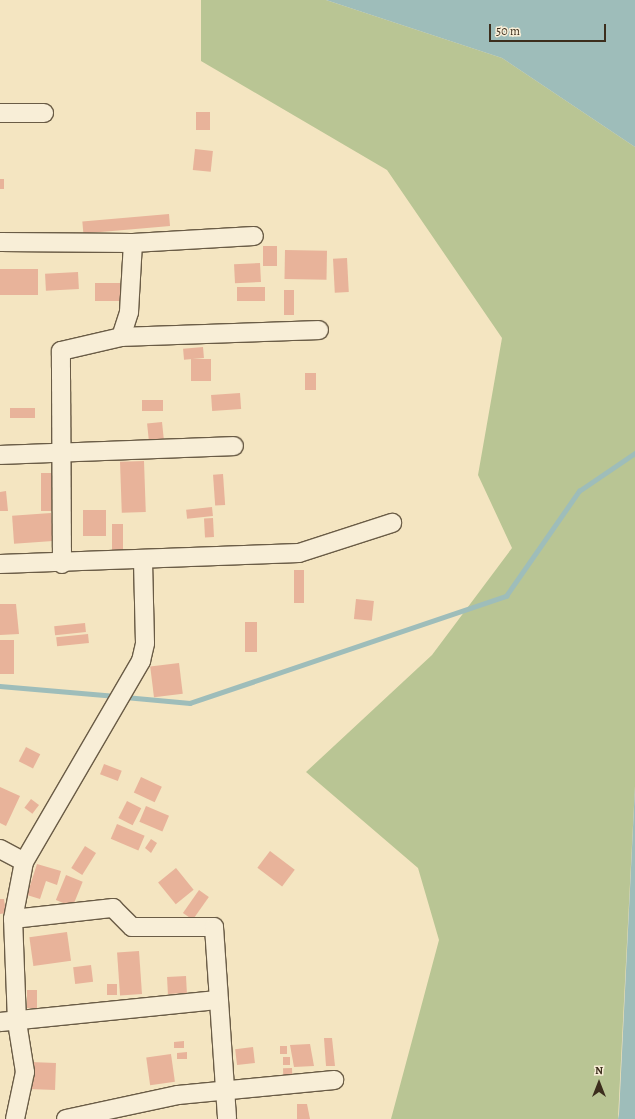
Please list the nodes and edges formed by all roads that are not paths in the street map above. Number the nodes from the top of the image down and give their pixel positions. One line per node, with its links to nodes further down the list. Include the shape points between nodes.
1 (0, 113): 2 (street)
2 (44, 113)
3 (254, 236): 5 (street)
4 (0, 242): 5 (street)
5 (133, 243): 7 (street, via 130,312)
6 (319, 330): 7 (street)
7 (121, 337): 9 (street, via 61,351)
8 (234, 446): 9 (street)
9 (60, 453): 10 (street); 14 (street)
10 (0, 455)
11 (392, 523): 12 (street, via 299,553)
12 (143, 559): 14 (street); 16 (street, via 145,643 141,661)
13 (0, 564): 14 (street)
14 (62, 564)
15 (0, 849): 16 (street)
16 (24, 862): 17 (street)
17 (13, 919): 18 (street, via 113,908 132,927 214,927); 19 (street)
18 (218, 1000): 19 (street); 21 (street)
19 (8, 1022): 22 (street, via 25,1072)
20 (334, 1080): 21 (street)
21 (227, 1089): 23 (street, via 178,1095); 24 (street)
22 (15, 1119)
23 (66, 1119)
24 (227, 1119)

